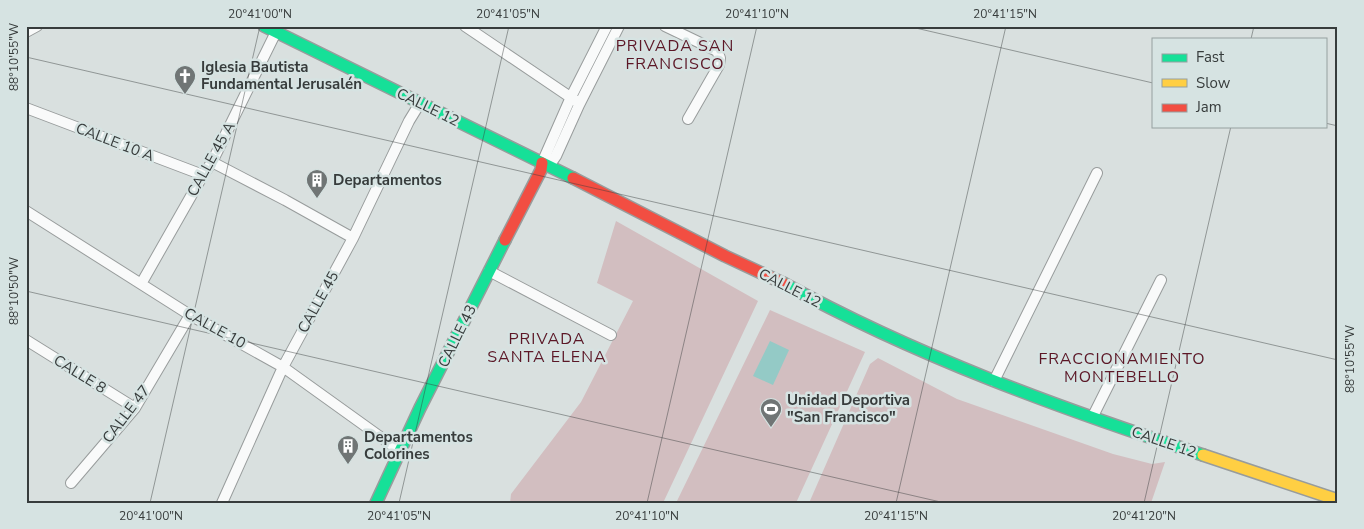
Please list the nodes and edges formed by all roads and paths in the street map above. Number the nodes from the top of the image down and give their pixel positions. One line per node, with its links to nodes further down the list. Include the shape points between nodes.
1 (37, 26): 7 (street)
2 (264, 26): 8 (street, CALLE 12)
3 (465, 26): 9 (street)
4 (607, 26): 9 (street)
5 (619, 26): 11 (street)
6 (665, 26): 13 (street, via 717,51 720,58)
7 (26, 32)
8 (276, 32): 10 (street, CALLE 12); 14 (street, CALLE 45 A)
9 (571, 97): 11 (street); 15 (street)
10 (420, 103): 15 (street, CALLE 12); 19 (street, CALLE 45)
11 (579, 105): 15 (street, via 556,156)
12 (26, 108): 17 (street, CALLE 10 A)
13 (688, 119)
14 (212, 162): 17 (street, CALLE 45 A); 19 (street)
15 (544, 166): 20 (street, CALLE 43); 27 (street, CALLE 12, via 840,314)
16 (1097, 173): 27 (street)
17 (203, 176): 22 (street, CALLE 45 A)
18 (26, 211): 22 (street, CALLE 10)
19 (353, 238): 26 (street, CALLE 45)
20 (489, 271): 24 (street); 30 (street, CALLE 43)
21 (1161, 280): 29 (street)
22 (140, 284): 23 (street, CALLE 10)
23 (190, 315): 26 (street, CALLE 10); 28 (street, CALLE 47)
24 (611, 335)
25 (26, 340): 28 (street, CALLE 8)
26 (283, 366): 30 (street, CALLE 10); 34 (street, CALLE 45)
27 (994, 381): 29 (street, CALLE 12)
28 (135, 408): 31 (street, CALLE 47)
29 (1093, 416): 32 (street, CALLE 12)
30 (400, 451): 35 (street, CALLE 43)
31 (71, 483)
32 (1312, 498): 33 (street, CALLE 12)
33 (1338, 500)
34 (222, 503)
35 (376, 503)

